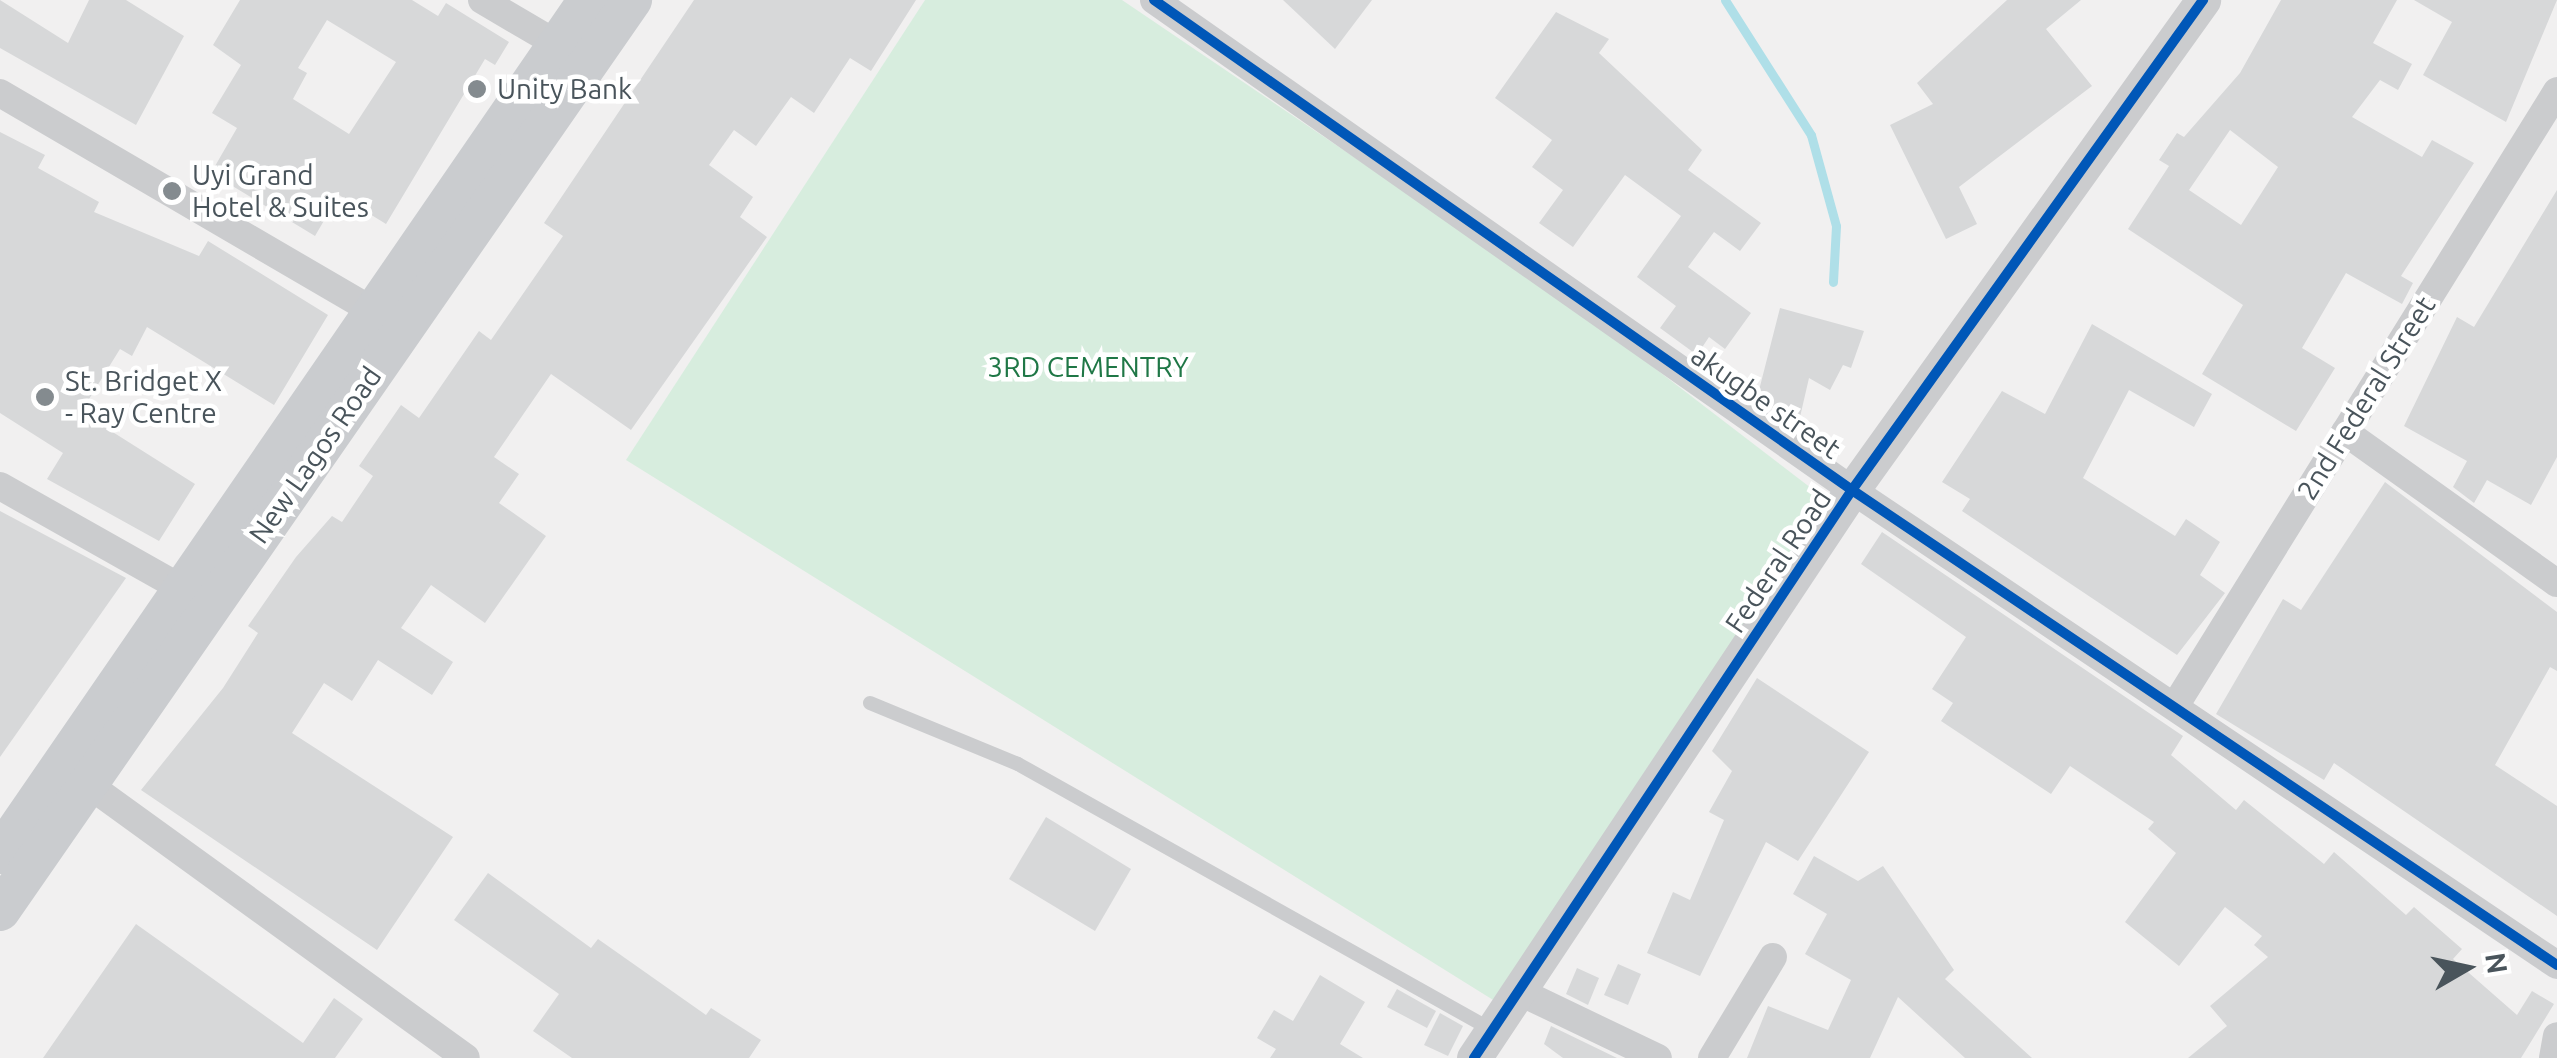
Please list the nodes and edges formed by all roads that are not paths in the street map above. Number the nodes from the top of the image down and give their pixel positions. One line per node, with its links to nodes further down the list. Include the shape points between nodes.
1 (482, 0): 6 (street)
2 (588, 0): 6 (main road, New Lagos Road)
3 (632, 0): 17 (main road, New Lagos Road)
4 (1154, 0): 12 (street, akugbe street)
5 (2202, 0): 12 (street, Federal Road)
6 (558, 44): 9 (main road, New Lagos Road)
7 (2557, 91): 10 (street, 2nd Federal Street)
8 (0, 93): 9 (street)
9 (370, 309): 14 (main road, New Lagos Road)
10 (2345, 432): 13 (street); 16 (street, 2nd Federal Street)
11 (0, 486): 14 (street)
12 (1852, 490): 16 (street, akugbe street); 22 (street, Federal Road)
13 (2557, 583)
14 (179, 588): 18 (main road, New Lagos Road)
15 (870, 703): 24 (lane, via 1018,764)
16 (2175, 706): 21 (street, akugbe street)
17 (88, 785): 19 (main road, New Lagos Road); 25 (street)
18 (0, 854)
19 (0, 911)
20 (1774, 957): 27 (street)
21 (2557, 965)
22 (1518, 991): 24 (street, Federal Road); 26 (street)
23 (2557, 1036): 28 (street)
24 (1483, 1044)
25 (466, 1058)
26 (1658, 1058)
27 (1712, 1058)
28 (2553, 1058)

